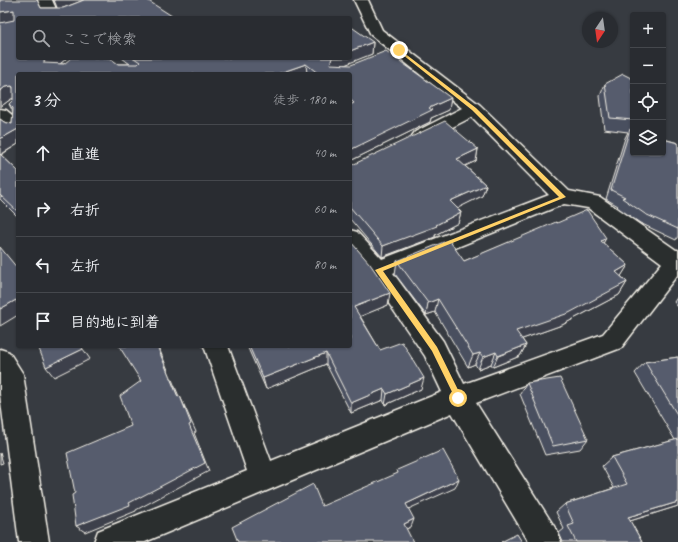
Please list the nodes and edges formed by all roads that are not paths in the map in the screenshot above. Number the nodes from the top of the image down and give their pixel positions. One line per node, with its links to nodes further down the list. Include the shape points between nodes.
1 (45, 0): 4 (street)
2 (361, 0): 7 (street, via 376,32 392,53)
3 (67, 13): 5 (street)
4 (52, 16)
5 (59, 16)
6 (16, 105): 8 (street)
7 (474, 109): 10 (street); 11 (street)
8 (1, 116): 9 (street)
9 (16, 127)
10 (405, 144)
11 (563, 197): 13 (street, via 593,202); 14 (street)
12 (352, 240): 14 (street)
13 (676, 259): 17 (street, via 612,341)
14 (378, 270): 17 (street, via 434,349)
15 (217, 348): 18 (street)
16 (0, 360): 19 (street, via 10,374)
17 (458, 398): 18 (street); 21 (street)
18 (263, 477): 20 (street)
19 (34, 542)
20 (109, 542)
21 (546, 542)

